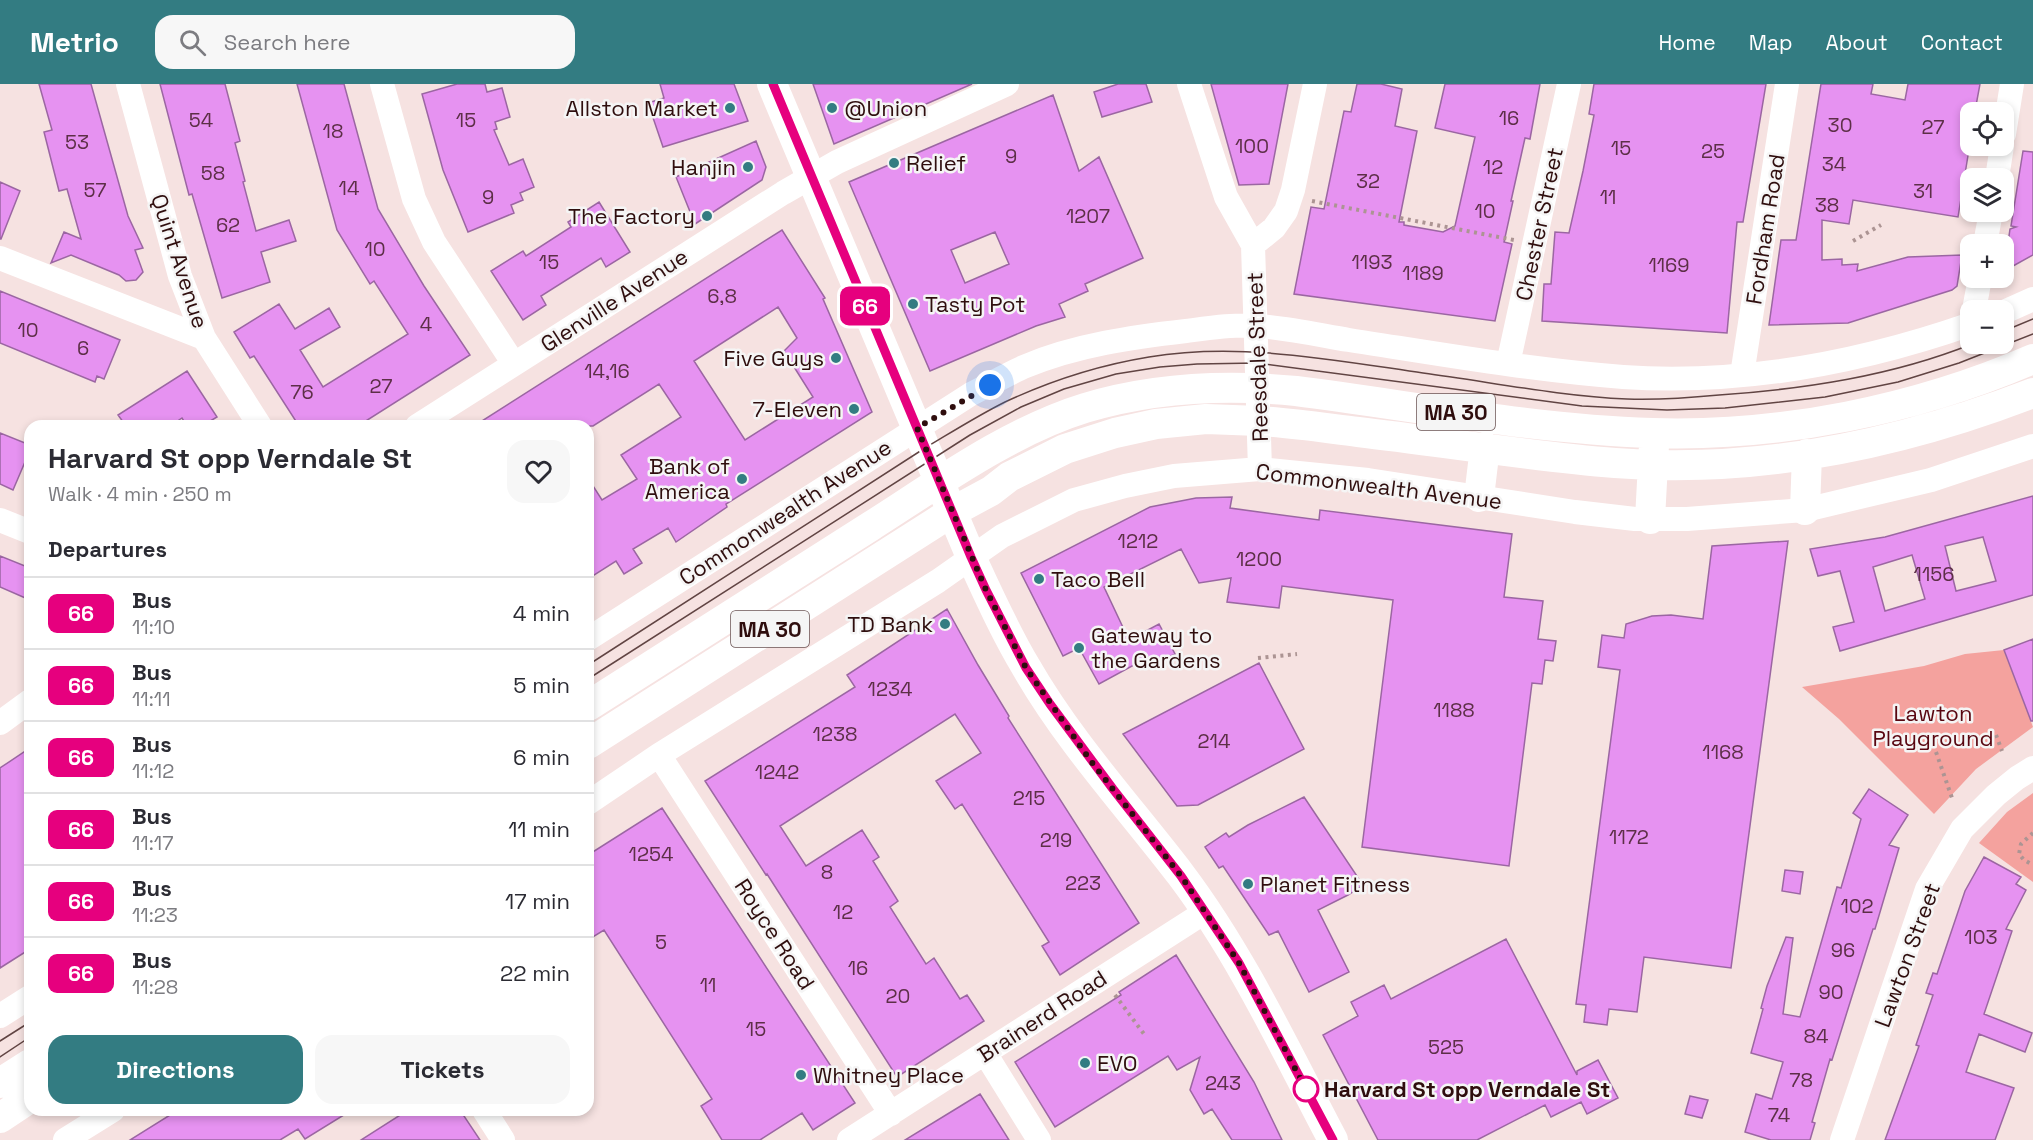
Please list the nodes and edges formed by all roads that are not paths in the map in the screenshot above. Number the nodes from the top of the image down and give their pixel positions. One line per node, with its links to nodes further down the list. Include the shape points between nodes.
1 (128, 84): 18 (street, Quint Avenue, via 180,276)
2 (382, 84): 20 (street, via 414,199 434,242)
3 (772, 84): 11 (main road)
4 (1007, 84): 11 (street, Glenville Avenue)
5 (1189, 84): 12 (street, via 1226,197)
6 (1315, 84): 12 (street, via 1286,211 1274,228)
7 (1569, 84): 21 (street, Chester Street)
8 (1787, 84): 22 (street, Fordham Road)
9 (2012, 84): 10 (street)
10 (2009, 102)
11 (811, 176): 20 (street, Glenville Avenue); 28 (main road)
12 (1253, 245): 16 (street, Reesdale Street)
13 (0, 258): 18 (street)
14 (2033, 299): 15 (street)
15 (2014, 308)
16 (1256, 325): 21 (street, Commonwealth Avenue); 23 (street, Reesdale Street); 28 (street, Commonwealth Avenue, via 1154,335 1081,349 1026,366)
17 (1960, 328): 22 (street, Commonwealth Avenue, via 1858,358)
18 (204, 338): 25 (street, Quint Avenue)
19 (2033, 359): 29 (main road, MA 30, via 1950,390 1831,419 1737,431)
20 (514, 364): 26 (street, Glenville Avenue)
21 (1508, 364): 22 (street, Commonwealth Avenue, via 1634,377)
22 (1742, 375)
23 (1257, 387): 27 (street, Reesdale Street); 29 (main road, MA 30, via 1550,425); 35 (main road, MA 30, via 1168,390 1083,409 1032,430)
24 (2033, 393): 32 (main road, MA 30, via 1918,431)
25 (256, 420)
26 (426, 420)
27 (1259, 421): 31 (main road, MA 30); 34 (street, Reesdale Street); 38 (main road, MA 30, via 1206,419 1115,433 1065,449)
28 (917, 428): 35 (main road); 43 (street, Commonwealth Avenue)
29 (1654, 433): 33 (main road)
30 (2033, 446): 37 (street, Commonwealth Avenue, via 1931,480)
31 (1485, 447): 33 (main road, MA 30); 36 (main road)
32 (1807, 454): 33 (main road, MA 30, via 1727,463); 37 (main road)
33 (1653, 464): 39 (main road)
34 (1260, 469): 36 (street, Commonwealth Avenue); 42 (street, Commonwealth Avenue, via 1174,476 1074,500 1002,536)
35 (939, 482): 38 (main road); 44 (main road, MA 30)
36 (1479, 497): 39 (street, Commonwealth Avenue)
37 (1805, 510): 39 (street, Commonwealth Avenue)
38 (952, 512): 42 (main road); 47 (main road, MA 30)
39 (1650, 519)
40 (0, 520): 41 (street)
41 (24, 530)
42 (971, 557): 48 (street, Commonwealth Avenue); 51 (main road, via 1026,668)
43 (594, 635)
44 (594, 702)
45 (24, 705): 46 (street)
46 (0, 723)
47 (594, 740)
48 (659, 755): 50 (street, Commonwealth Avenue); 58 (street, Royce Road)
49 (2033, 768): 67 (street, Lawton Street, via 1996,795 1962,829 1927,889)
50 (594, 799)
51 (1205, 912): 54 (street, Brainerd Road); 66 (main road, via 1239,963)
52 (24, 1001): 53 (street)
53 (0, 1017)
54 (986, 1053): 58 (street, Brainerd Road); 65 (street)
55 (24, 1068): 56 (main road)
56 (0, 1083)
57 (24, 1102): 61 (main road)
58 (891, 1114): 64 (street, Brainerd Road)
59 (102, 1116): 62 (street)
60 (488, 1116): 63 (street)
61 (0, 1118)
62 (77, 1130)
63 (503, 1140)
64 (849, 1140)
65 (1040, 1140)
66 (1333, 1140)
67 (1842, 1140)

